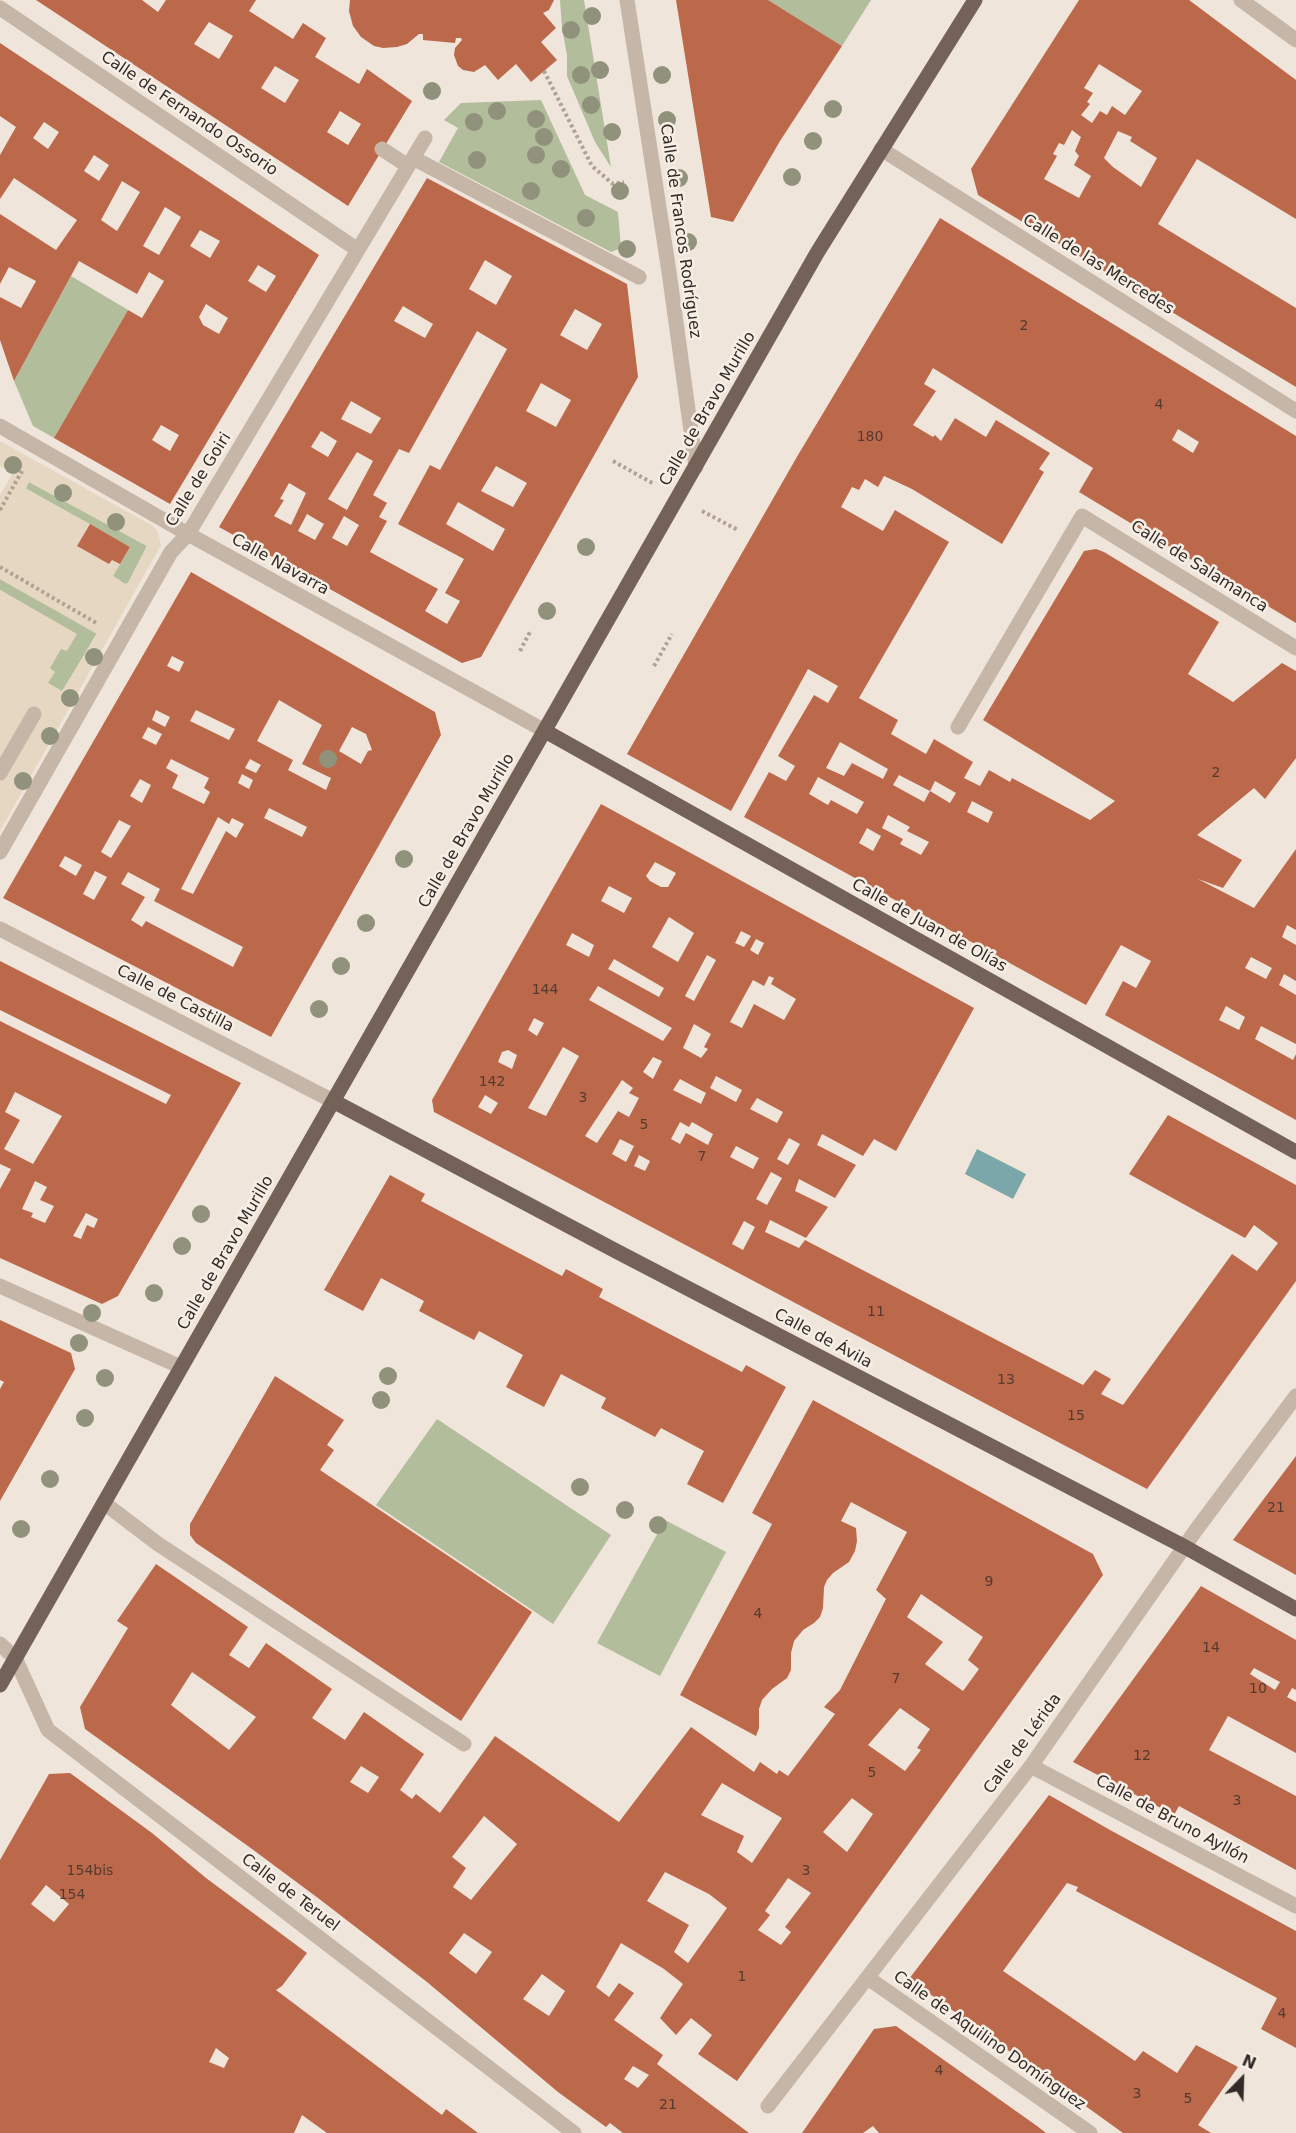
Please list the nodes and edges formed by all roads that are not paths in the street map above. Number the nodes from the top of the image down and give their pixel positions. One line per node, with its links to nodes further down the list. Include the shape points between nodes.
1 (627, 0): 14 (street, Calle de Francos Rodríguez)
2 (975, 0): 8 (main road, Calle de Bravo Murillo)
3 (1241, 0): 5 (street)
4 (0, 8): 10 (street, Calle de Fernando Ossorio)
5 (1296, 40)
6 (425, 138): 9 (street, Calle de Goiri)
7 (382, 149): 9 (street)
8 (881, 149): 12 (street, Calle de las Mercedes); 14 (main road, Calle de Bravo Murillo, via 817,253)
9 (411, 162): 10 (street, Calle de Goiri); 11 (street)
10 (358, 249): 15 (street, Calle de Goiri)
11 (639, 278)
12 (1296, 411)
13 (0, 426): 15 (street, Calle Navarra)
14 (696, 467): 19 (main road, Calle de Bravo Murillo)
15 (188, 534): 19 (street, Calle Navarra); 21 (street, Calle de Goiri, via 171,552)
16 (1294, 647): 18 (street, Calle de Salamanca, via 1082,516)
17 (34, 714): 20 (street)
18 (958, 727)
19 (545, 731): 23 (main road, Calle de Bravo Murillo); 24 (main road, Calle de Juan de Olías)
20 (0, 773)
21 (0, 852)
22 (0, 929): 23 (street, Calle de Castilla)
23 (333, 1101): 26 (main road, Calle de Bravo Murillo); 29 (main road, Calle de Ávila)
24 (1296, 1152)
25 (0, 1286): 26 (street)
26 (181, 1367): 28 (main road, Calle de Bravo Murillo)
27 (1296, 1396): 29 (street, Calle de Lérida)
28 (104, 1503): 32 (main road, Calle de Bravo Murillo); 34 (street, via 158,1544)
29 (1185, 1547): 30 (main road, Calle de Ávila); 35 (street, Calle de Lérida)
30 (1296, 1609)
31 (0, 1644): 32 (street)
32 (15, 1658): 33 (main road, Calle de Bravo Murillo); 39 (street, Calle de Teruel, via 48,1730)
33 (0, 1685)
34 (464, 1744)
35 (1031, 1766): 36 (street, Calle de Bruno Ayllón); 37 (street, Calle de Lérida)
36 (1296, 1906)
37 (868, 1978): 38 (street, Calle de Lérida); 40 (street, Calle de Aquilino Domínguez)
38 (768, 2106)
39 (574, 2133)
40 (1090, 2133)

